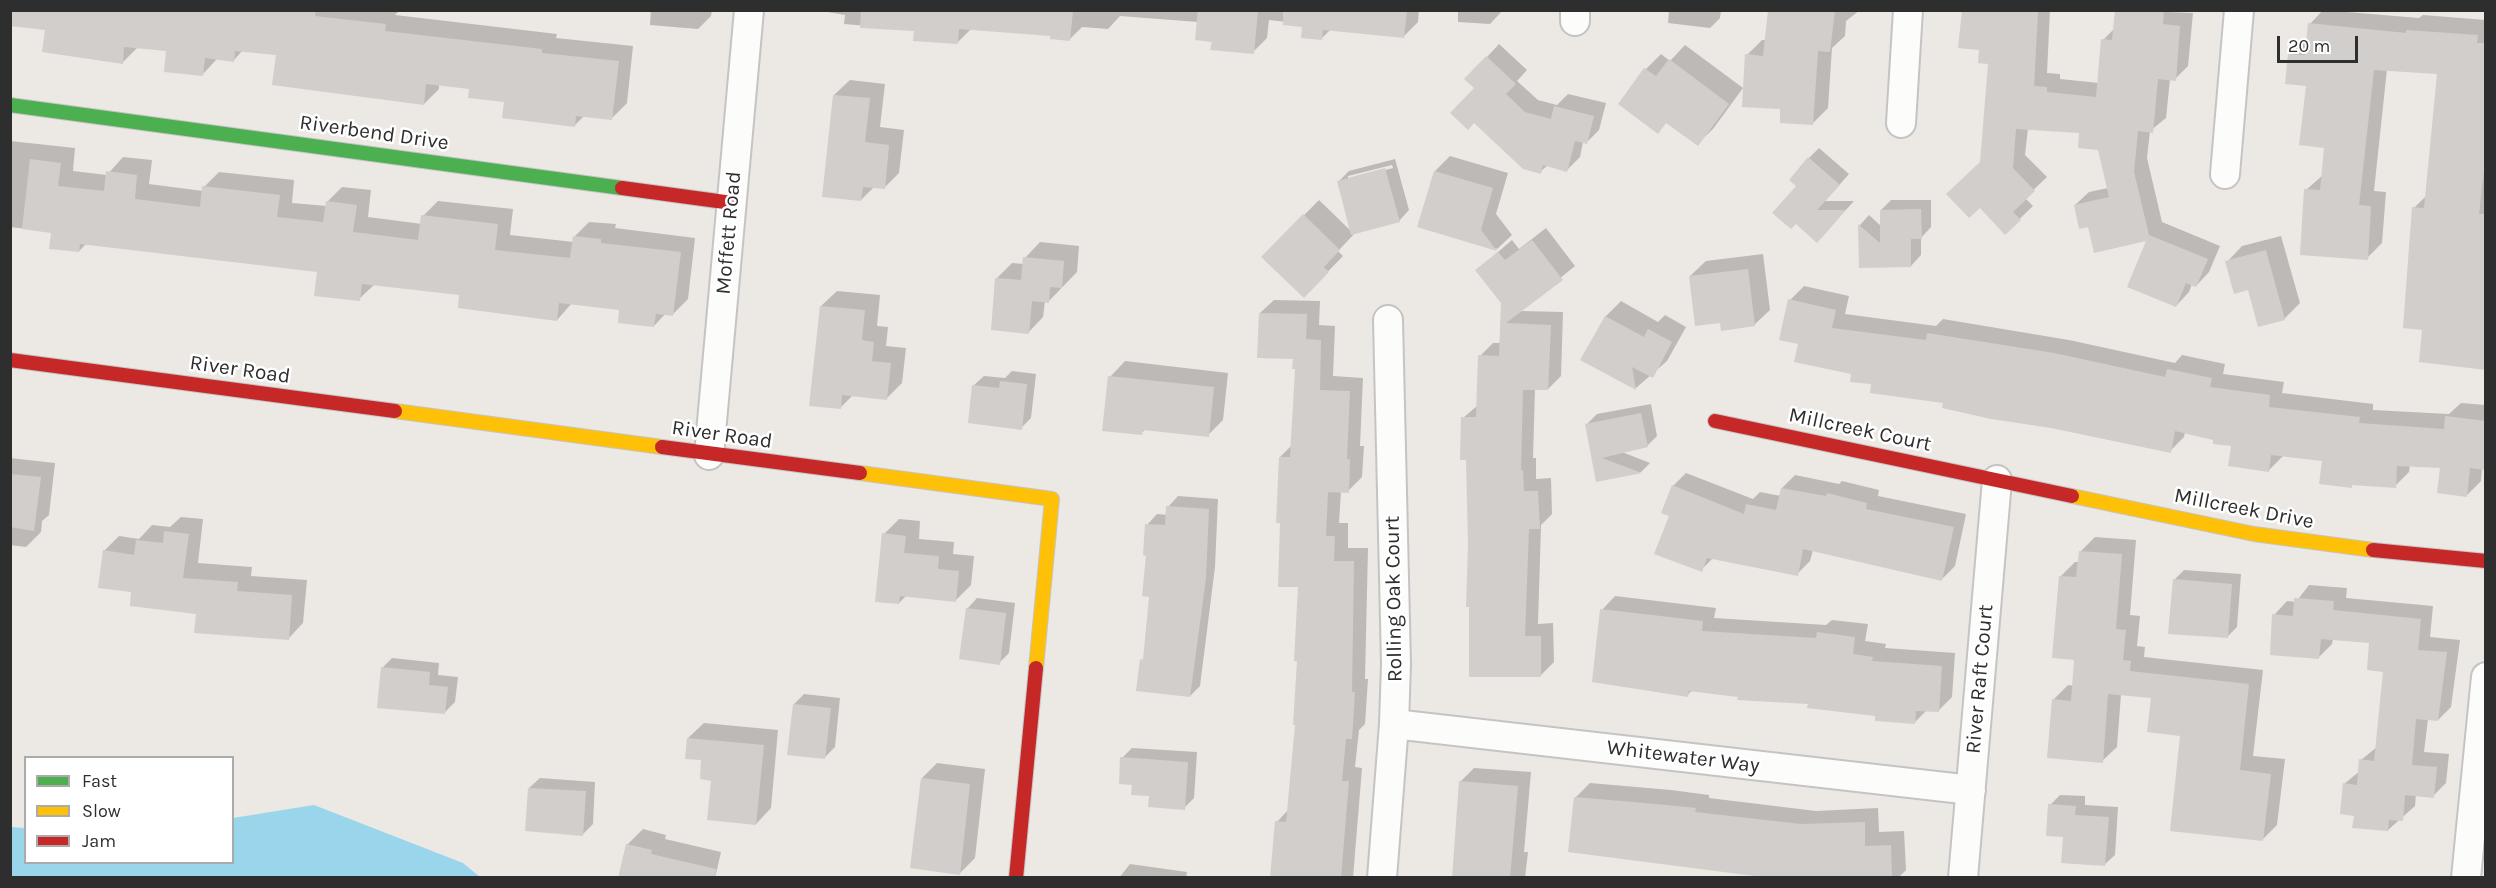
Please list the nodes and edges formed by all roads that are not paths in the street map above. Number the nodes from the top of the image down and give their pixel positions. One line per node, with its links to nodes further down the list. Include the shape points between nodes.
1 (749, 10): 7 (street, Moffett Road)
2 (1908, 10): 5 (street)
3 (2240, 10): 6 (street)
4 (10, 105): 7 (street, Riverbend Drive)
5 (1901, 123)
6 (2225, 174)
7 (732, 203): 11 (street, Moffett Road)
8 (1388, 320): 15 (street, Rolling Oak Court)
9 (10, 360): 11 (street, River Road)
10 (1715, 421): 12 (street, Millcreek Court)
11 (709, 455): 17 (street, River Road, via 1052,499)
12 (1997, 480): 13 (street, Millcreek Drive, via 2307,543); 16 (street, River Raft Court)
13 (2486, 561)
14 (2486, 677): 20 (street)
15 (1394, 724): 16 (street, Whitewater Way); 18 (street, Rolling Oak Court)
16 (1971, 790): 19 (street, River Raft Court)
17 (1016, 878)
18 (1382, 878)
19 (1963, 878)
20 (2466, 878)

